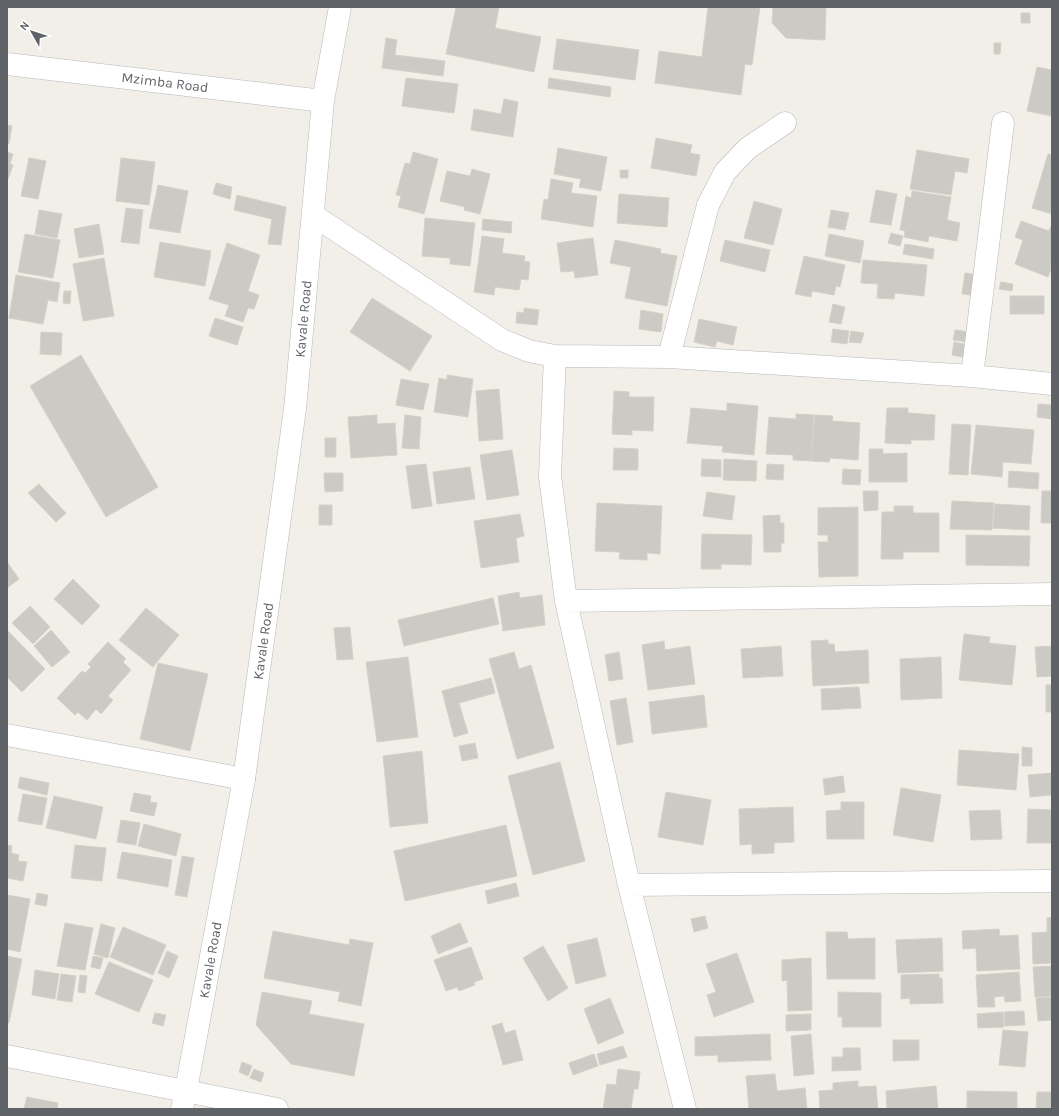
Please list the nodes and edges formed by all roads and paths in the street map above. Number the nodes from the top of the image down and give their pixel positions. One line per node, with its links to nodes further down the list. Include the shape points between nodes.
1 (340, 7): 3 (street, Kavale Road)
2 (7, 64): 3 (street, Mzimba Road)
3 (323, 100): 6 (street, Kavale Road)
4 (785, 123): 8 (street, via 748,148 734,162 725,172 708,205)
5 (1003, 123): 9 (street)
6 (313, 215): 7 (street, via 502,340 529,351); 14 (street, Kavale Road, via 295,409)
7 (555, 356): 8 (street); 12 (street, via 550,476)
8 (669, 357): 9 (street)
9 (972, 376): 10 (street)
10 (1052, 384)
11 (1052, 594): 12 (street)
12 (566, 601): 16 (street)
13 (7, 735): 14 (street)
14 (244, 779): 18 (street, Kavale Road)
15 (1052, 881): 16 (street)
16 (629, 885): 20 (street)
17 (7, 1056): 18 (street)
18 (184, 1100): 19 (street)
19 (277, 1109)
20 (685, 1109)

